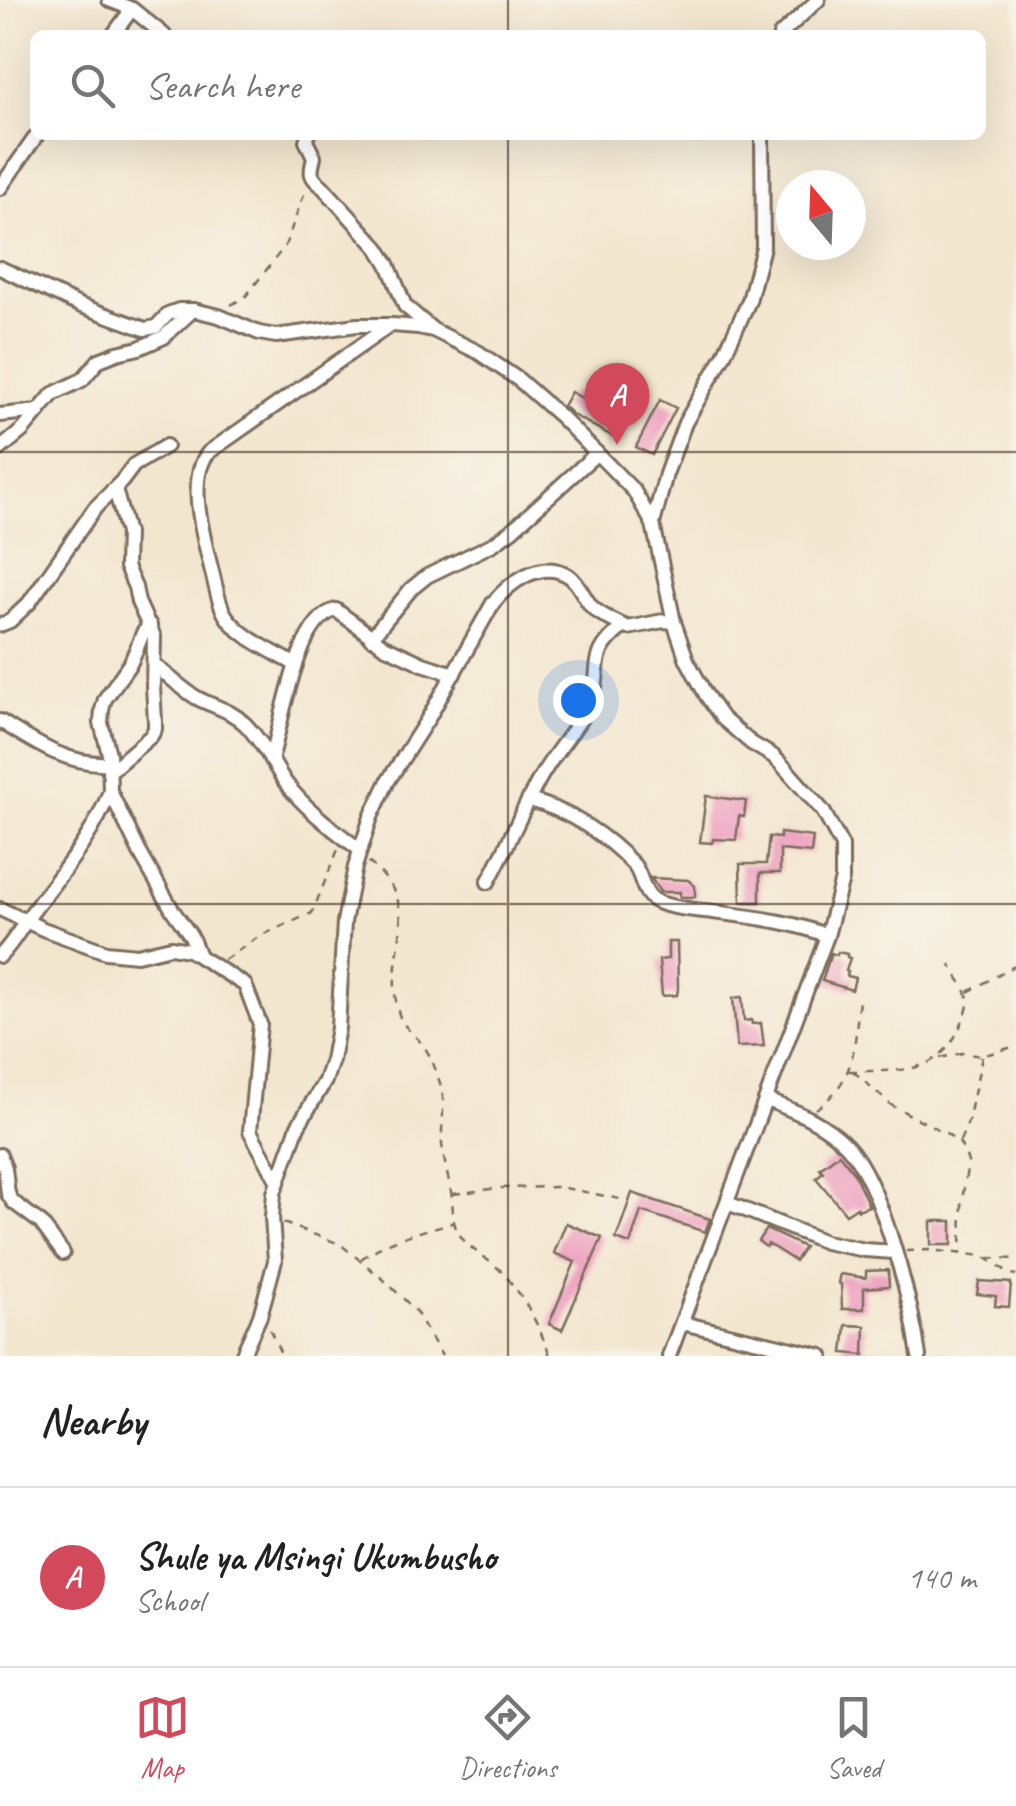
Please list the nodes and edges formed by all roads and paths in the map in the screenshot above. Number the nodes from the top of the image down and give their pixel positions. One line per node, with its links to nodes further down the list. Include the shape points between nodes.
1 (109, 0): 3 (street)
2 (818, 0): 6 (street)
3 (132, 10): 4 (street); 5 (street)
4 (117, 30)
5 (158, 30)
6 (785, 30)
7 (34, 140): 11 (street)
8 (306, 140): 10 (street, via 314,157)
9 (762, 140): 23 (street, via 763,247 749,301 685,423)
10 (310, 176): 14 (path, via 285,246 246,296); 16 (street, via 368,235 405,306)
11 (0, 188)
12 (0, 268): 13 (street, via 145,330 168,314)
13 (193, 310): 14 (street); 17 (street, via 164,337 99,360)
14 (219, 316): 15 (street, via 276,336)
15 (392, 324): 16 (street); 29 (street, via 208,452 200,466 198,502 222,608 238,629)
16 (433, 330): 21 (street, via 520,380)
17 (39, 411): 18 (street); 20 (street)
18 (0, 415)
19 (166, 446): 22 (street, via 139,460)
20 (0, 449)
21 (597, 453): 23 (street, via 634,490); 28 (street, via 494,544 411,588)
22 (115, 489): 25 (street, via 29,603); 26 (street, via 127,533 126,567)
23 (653, 524): 24 (street)
24 (674, 622): 27 (street); 42 (street, via 687,660 722,718 784,767 823,811 842,846 842,879)
25 (0, 625)
26 (150, 625): 30 (street); 34 (street, via 105,699 101,723)
27 (624, 626): 31 (street, via 594,609 568,576 537,572 502,592); 36 (street, via 603,646 588,706)
28 (371, 638): 29 (street, via 330,611 317,622); 31 (street)
29 (296, 664): 33 (street)
30 (154, 665): 33 (street, via 198,698 232,713); 34 (street, via 155,730)
31 (454, 674): 38 (street, via 388,781)
32 (0, 722): 34 (street, via 63,756)
33 (271, 760): 37 (street, via 301,800)
34 (109, 768): 35 (street)
35 (110, 791): 41 (street, via 83,845); 44 (street)
36 (529, 800): 39 (street); 42 (street, via 599,836 637,870 654,901)
37 (344, 837): 38 (street); 47 (path, via 312,913)
38 (360, 852): 58 (street, via 344,922 332,1060); 59 (path, via 386,880 400,910 398,1011 404,1028 426,1049 440,1087)
39 (488, 882)
40 (0, 909): 41 (street)
41 (26, 921): 43 (street); 44 (street, via 106,952 136,955 177,947)
42 (827, 936): 54 (street)
43 (0, 956)
44 (199, 956): 47 (street)
45 (950, 964): 48 (path)
46 (1016, 965): 48 (path)
47 (214, 966): 58 (street, via 245,985 260,1021 250,1132)
48 (967, 992): 52 (path, via 966,1013)
49 (860, 1000): 53 (path)
50 (1016, 1046): 51 (path)
51 (982, 1056): 52 (path); 56 (path)
52 (938, 1058): 53 (path, via 902,1070)
53 (851, 1071): 55 (path, via 830,1100); 56 (path, via 890,1105)
54 (767, 1100): 55 (street); 61 (street)
55 (807, 1116): 65 (street, via 847,1146 863,1169)
56 (959, 1142): 66 (path, via 968,1162)
57 (0, 1155): 64 (street, via 13,1202)
58 (278, 1182): 62 (street)
59 (451, 1194): 60 (path, via 560,1187); 63 (path)
60 (620, 1198)
61 (728, 1203): 65 (street, via 825,1242); 72 (street)
62 (272, 1220): 69 (path, via 340,1244); 71 (street, via 275,1261)
63 (455, 1222): 69 (path, via 390,1242); 76 (path, via 518,1292)
64 (63, 1252)
65 (894, 1252): 66 (path); 79 (street)
66 (961, 1253): 67 (path)
67 (987, 1258): 68 (path); 70 (path)
68 (1016, 1259)
69 (360, 1260): 75 (path, via 406,1299)
70 (1016, 1274)
71 (260, 1316): 73 (street); 74 (path)
72 (682, 1323): 77 (street); 78 (street)
73 (242, 1356)
74 (282, 1356)
75 (442, 1356)
76 (550, 1356)
77 (669, 1356)
78 (822, 1356)
79 (919, 1356)

